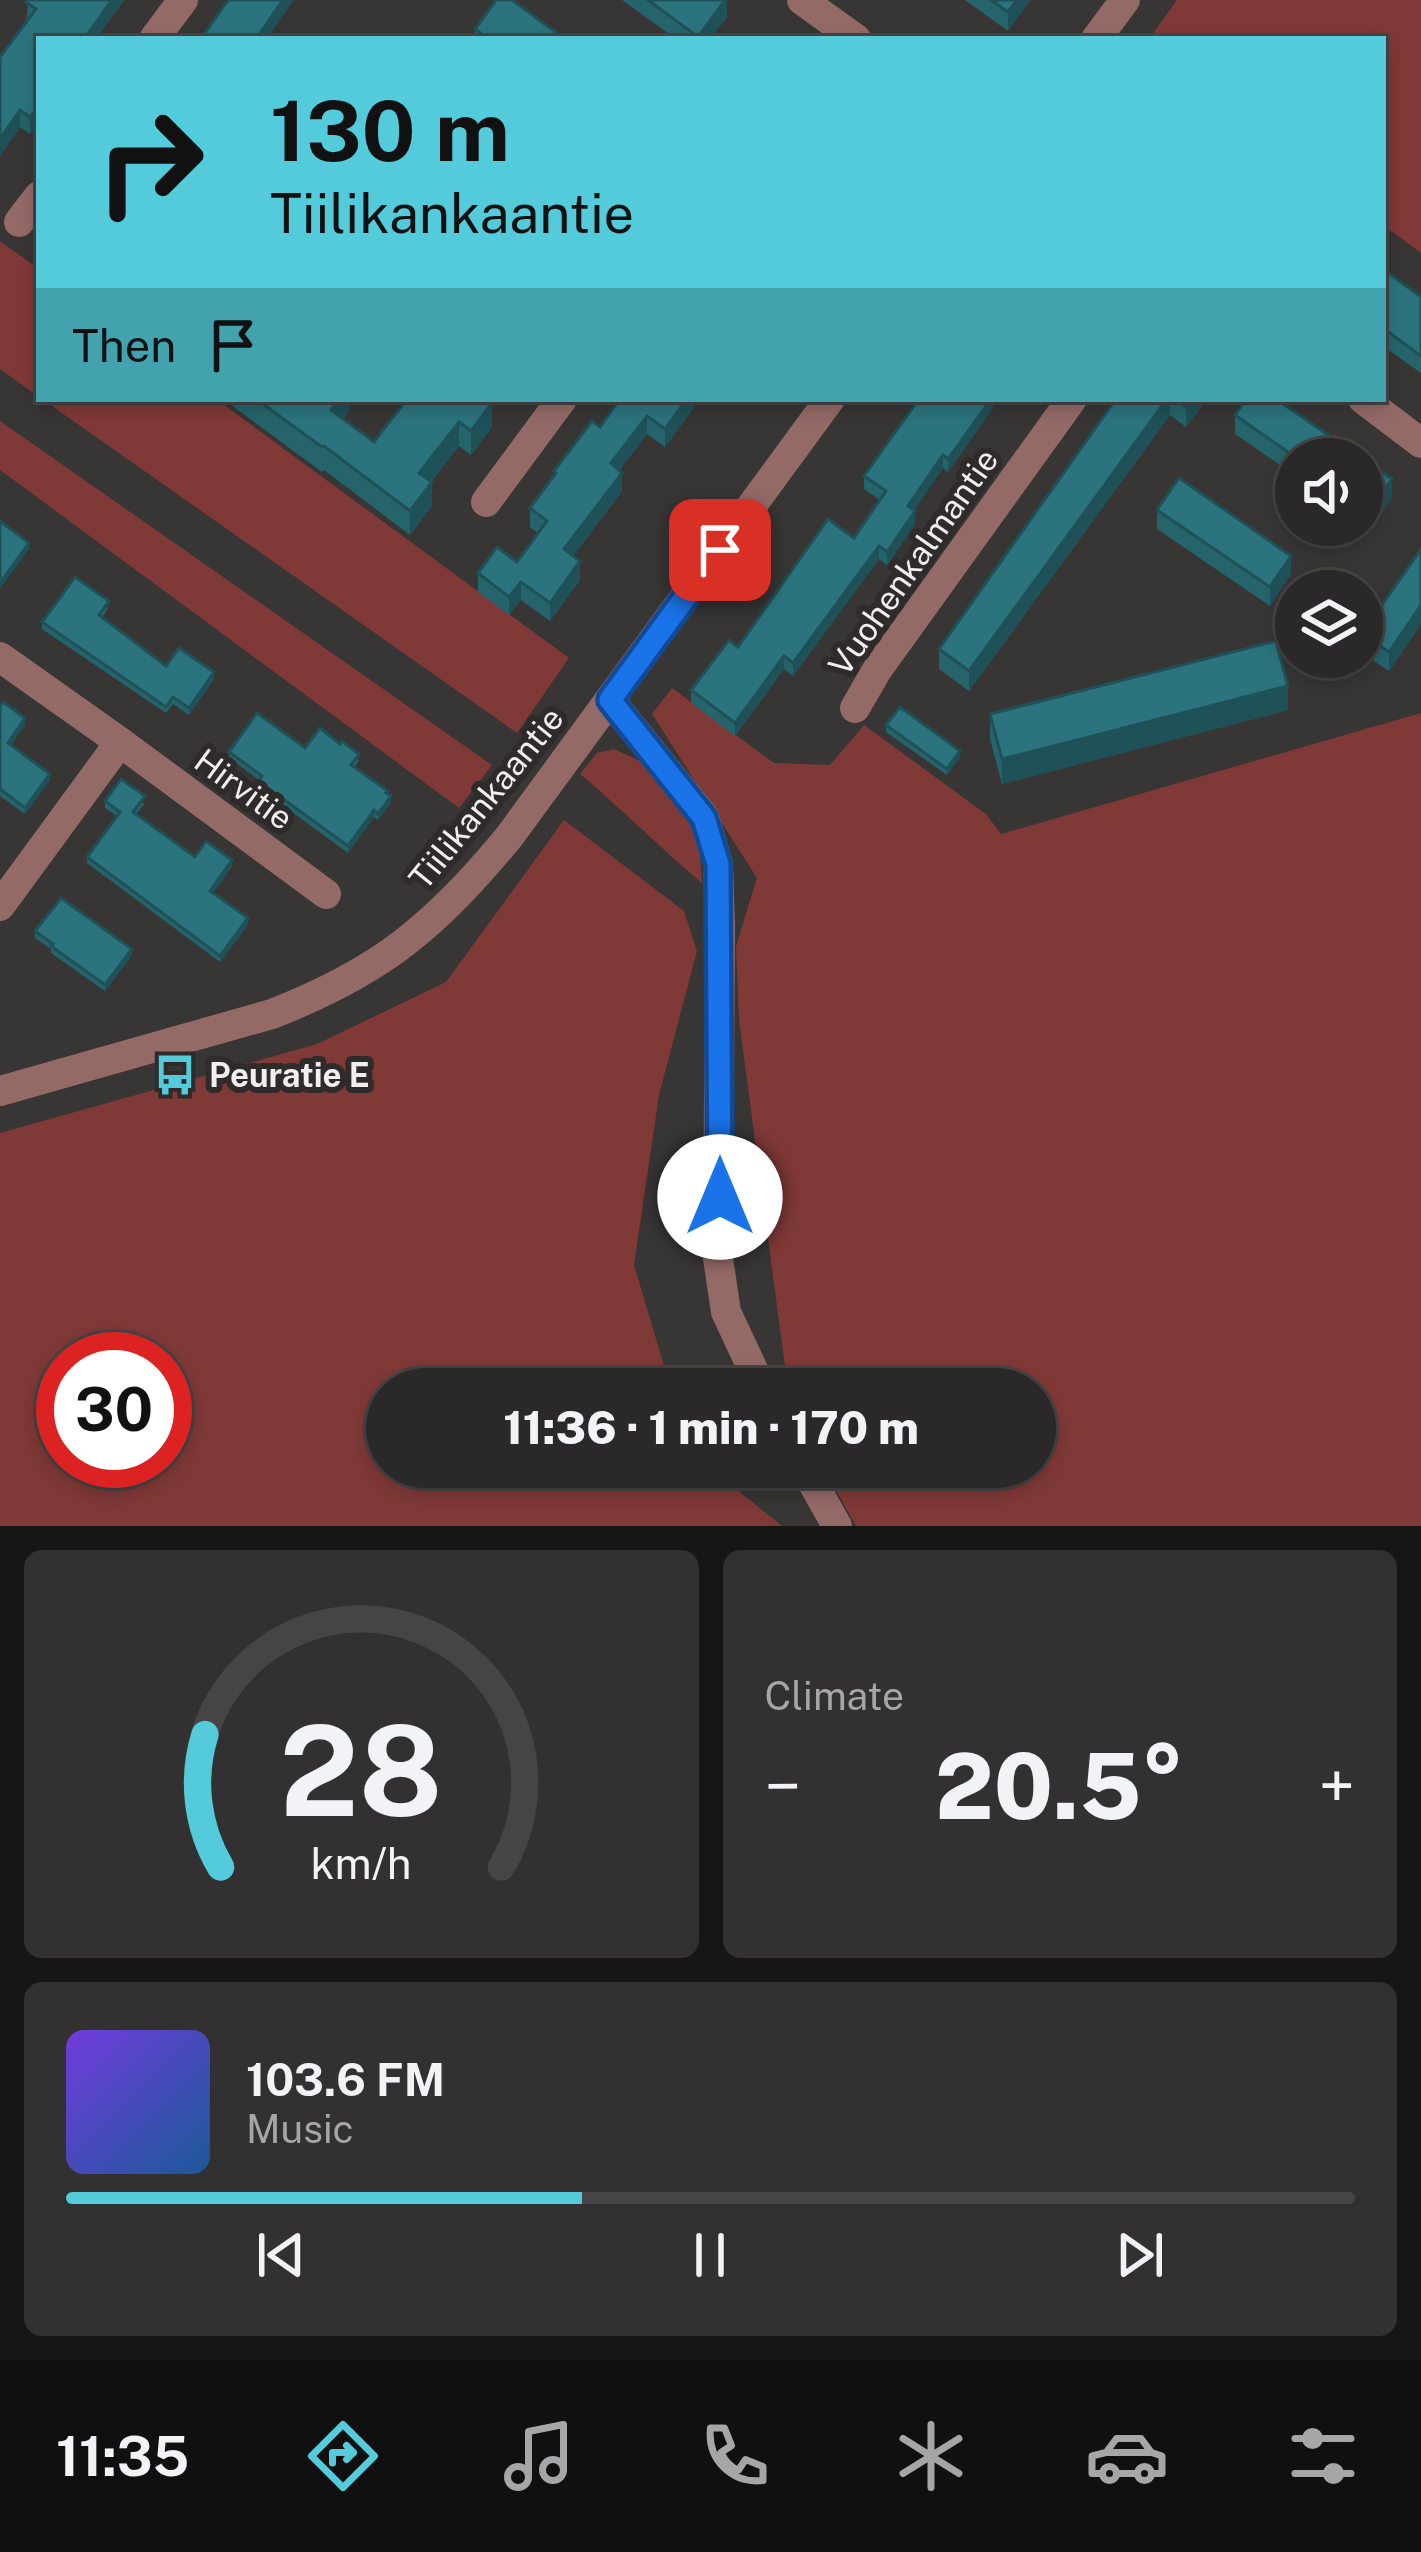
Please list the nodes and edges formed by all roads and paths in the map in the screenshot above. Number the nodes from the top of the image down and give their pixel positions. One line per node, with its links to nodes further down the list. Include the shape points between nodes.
1 (183, 0): 5 (street)
2 (802, 0): 4 (street)
3 (1125, 0): 6 (street)
4 (840, 34)
5 (156, 36)
6 (1098, 36)
7 (36, 200): 8 (street)
8 (20, 222)
9 (560, 402): 14 (street)
10 (828, 402): 16 (street, Tiilikankaantie)
11 (1070, 402): 17 (street, Vuohenkalmantie)
12 (1367, 402): 13 (street)
13 (1421, 442)
14 (485, 502)
15 (0, 657): 18 (street, Hirvitie)
16 (610, 700): 21 (street, Tiilikankaantie, via 473,880 373,968 272,1014); 22 (street, via 704,818 718,864 718,1258 726,1312)
17 (855, 708)
18 (119, 742): 19 (street, Hirvitie); 20 (street)
19 (326, 894)
20 (0, 906)
21 (1, 1087)
22 (752, 1368)
23 (815, 1488): 24 (street)
24 (836, 1526)

